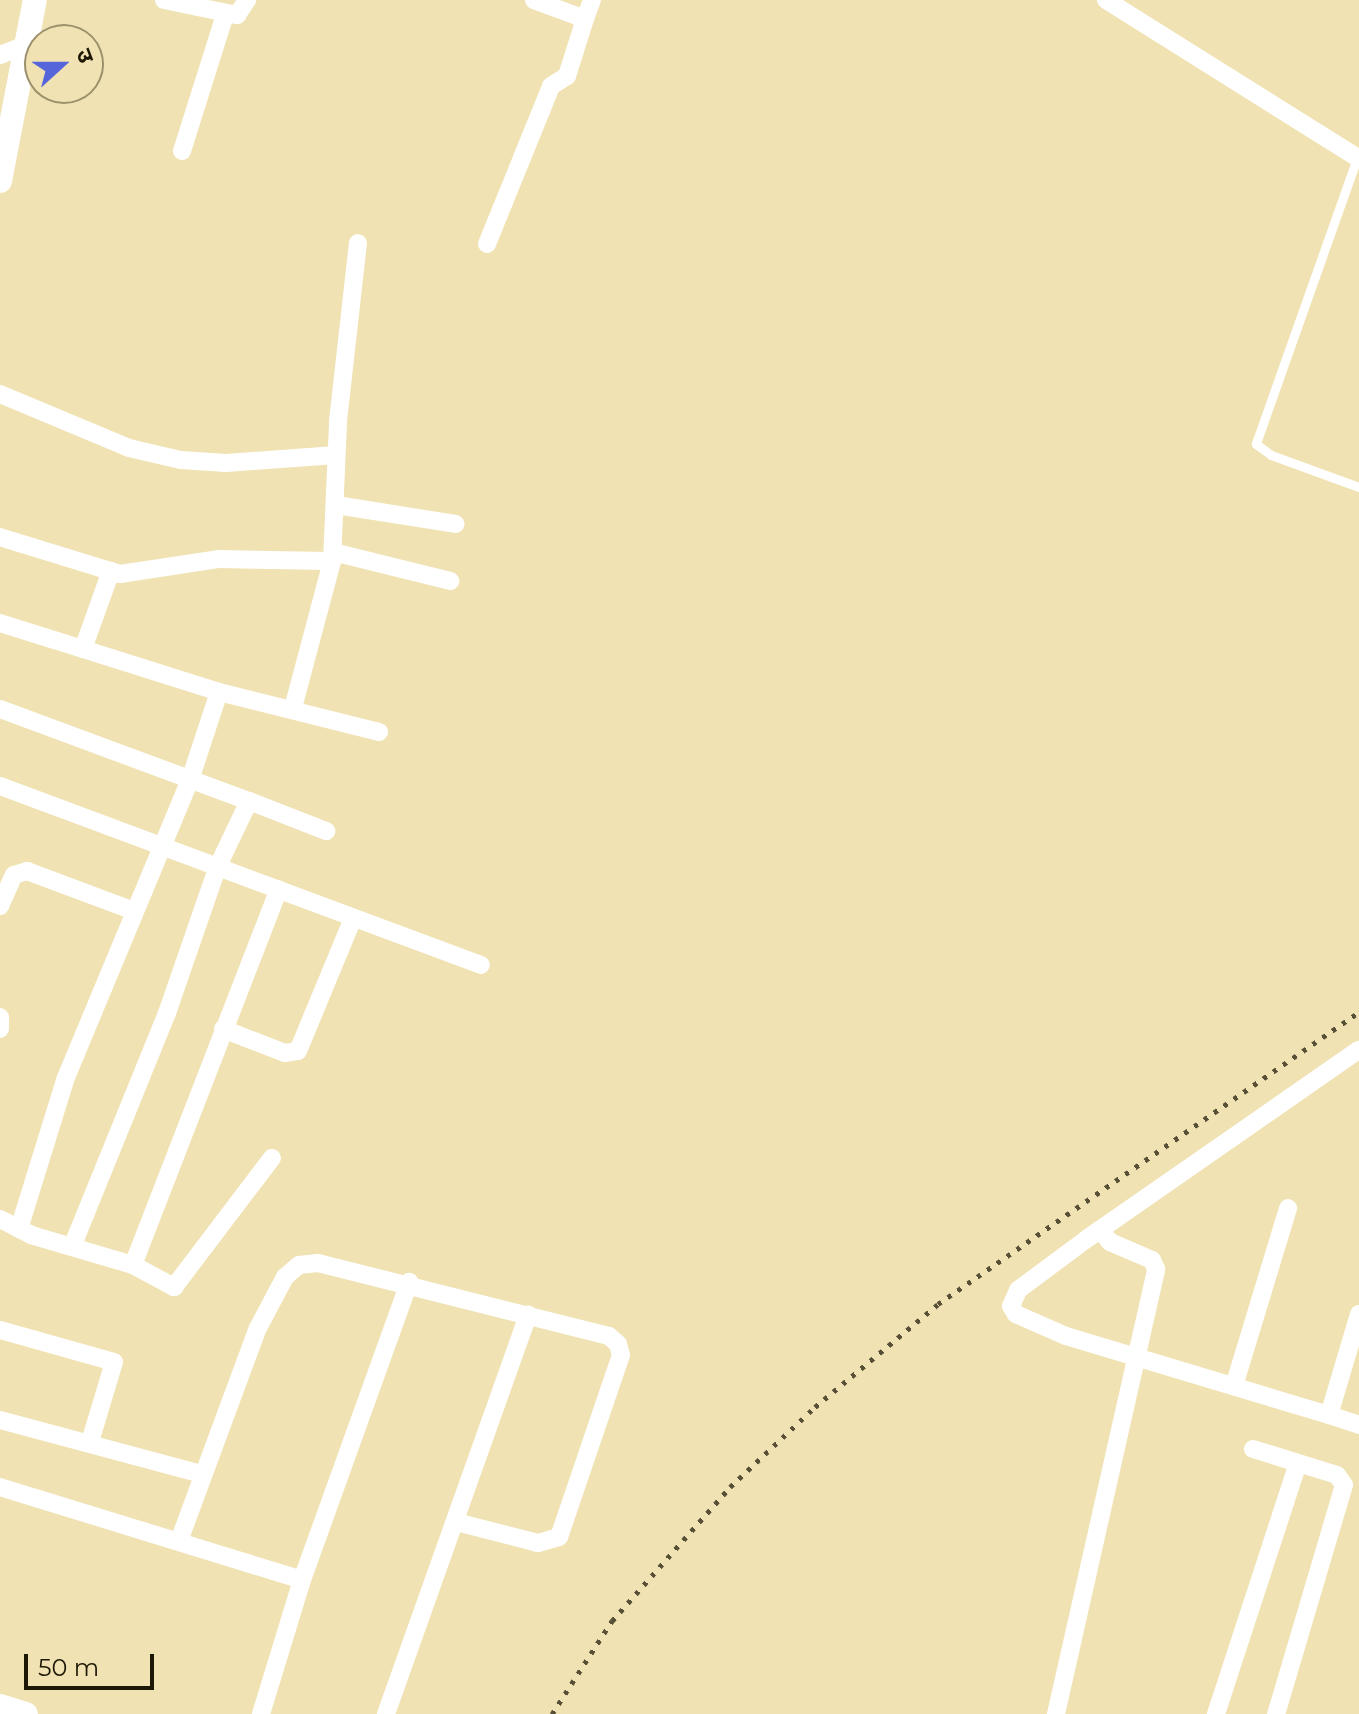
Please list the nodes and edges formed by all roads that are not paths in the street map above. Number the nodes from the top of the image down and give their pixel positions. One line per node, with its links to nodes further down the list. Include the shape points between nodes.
1 (35, 0): 9 (street)
2 (164, 0): 7 (street)
3 (247, 0): 7 (street, via 242,13)
4 (534, 0): 8 (street)
5 (592, 0): 8 (street)
6 (1106, 0): 14 (street)
7 (225, 15): 13 (street)
8 (585, 19): 17 (street, via 567,76 551,86)
9 (30, 24)
10 (24, 46): 11 (street)
11 (0, 55)
12 (24, 55): 15 (street)
13 (182, 151)
14 (1358, 159): 20 (lane, via 1256,444 1271,455)
15 (0, 181)
16 (358, 243): 19 (street)
17 (487, 244)
18 (0, 394): 19 (street, via 129,448 181,460 226,463)
19 (336, 455): 21 (street)
20 (1359, 487)
21 (336, 505): 22 (street); 24 (street)
22 (456, 524)
23 (0, 537): 25 (street)
24 (332, 556): 25 (street, via 256,556 131,575); 26 (street); 30 (street)
25 (111, 571): 28 (street)
26 (450, 581)
27 (0, 623): 28 (street)
28 (83, 649): 29 (street)
29 (219, 692): 30 (street); 33 (street)
30 (293, 708): 32 (street)
31 (0, 709): 33 (street)
32 (379, 732)
33 (191, 777): 35 (street); 37 (street)
34 (0, 786): 37 (street)
35 (249, 801): 36 (street); 38 (street)
36 (326, 831)
37 (162, 843): 38 (street); 41 (street)
38 (218, 866): 39 (street); 53 (street, via 167,1013)
39 (279, 889): 42 (street); 46 (street)
40 (0, 906): 41 (street, via 14,875 27,871)
41 (134, 911): 51 (street, via 65,1080)
42 (353, 918): 43 (street); 46 (street, via 298,1051 285,1053)
43 (481, 965)
44 (0, 1017): 45 (street)
45 (0, 1029)
46 (223, 1029): 54 (street)
47 (1359, 1050): 52 (street)
48 (272, 1158): 54 (street, via 180,1284 168,1287)
49 (1288, 1208): 60 (street)
50 (0, 1219): 51 (street)
51 (19, 1229): 53 (street)
52 (1100, 1230): 59 (street, via 1110,1242 1152,1260 1156,1269); 59 (street, via 1018,1290 1011,1306 1016,1314 1066,1336)
53 (72, 1247): 54 (street)
54 (133, 1265)
55 (409, 1282): 57 (street); 67 (street, via 318,1263 299,1265 285,1277 258,1328); 71 (street)
56 (1359, 1314): 61 (street)
57 (528, 1315): 69 (street); 69 (street, via 609,1336 621,1355 564,1531 538,1543)
58 (0, 1330): 64 (street, via 114,1362)
59 (1137, 1355): 60 (street); 76 (street)
60 (1234, 1386): 61 (street)
61 (1329, 1415): 63 (street)
62 (0, 1420): 64 (street)
63 (1359, 1425)
64 (90, 1442): 67 (street)
65 (1253, 1449): 66 (street)
66 (1298, 1463): 77 (street); 78 (street, via 1337,1475 1344,1485)
67 (202, 1474): 70 (street)
68 (0, 1487): 70 (street)
69 (456, 1522): 75 (street)
70 (179, 1541): 71 (street)
71 (302, 1580): 74 (street)
72 (0, 1706): 73 (street)
73 (26, 1714)
74 (261, 1714)
75 (386, 1714)
76 (1056, 1714)
77 (1216, 1714)
78 (1276, 1714)

